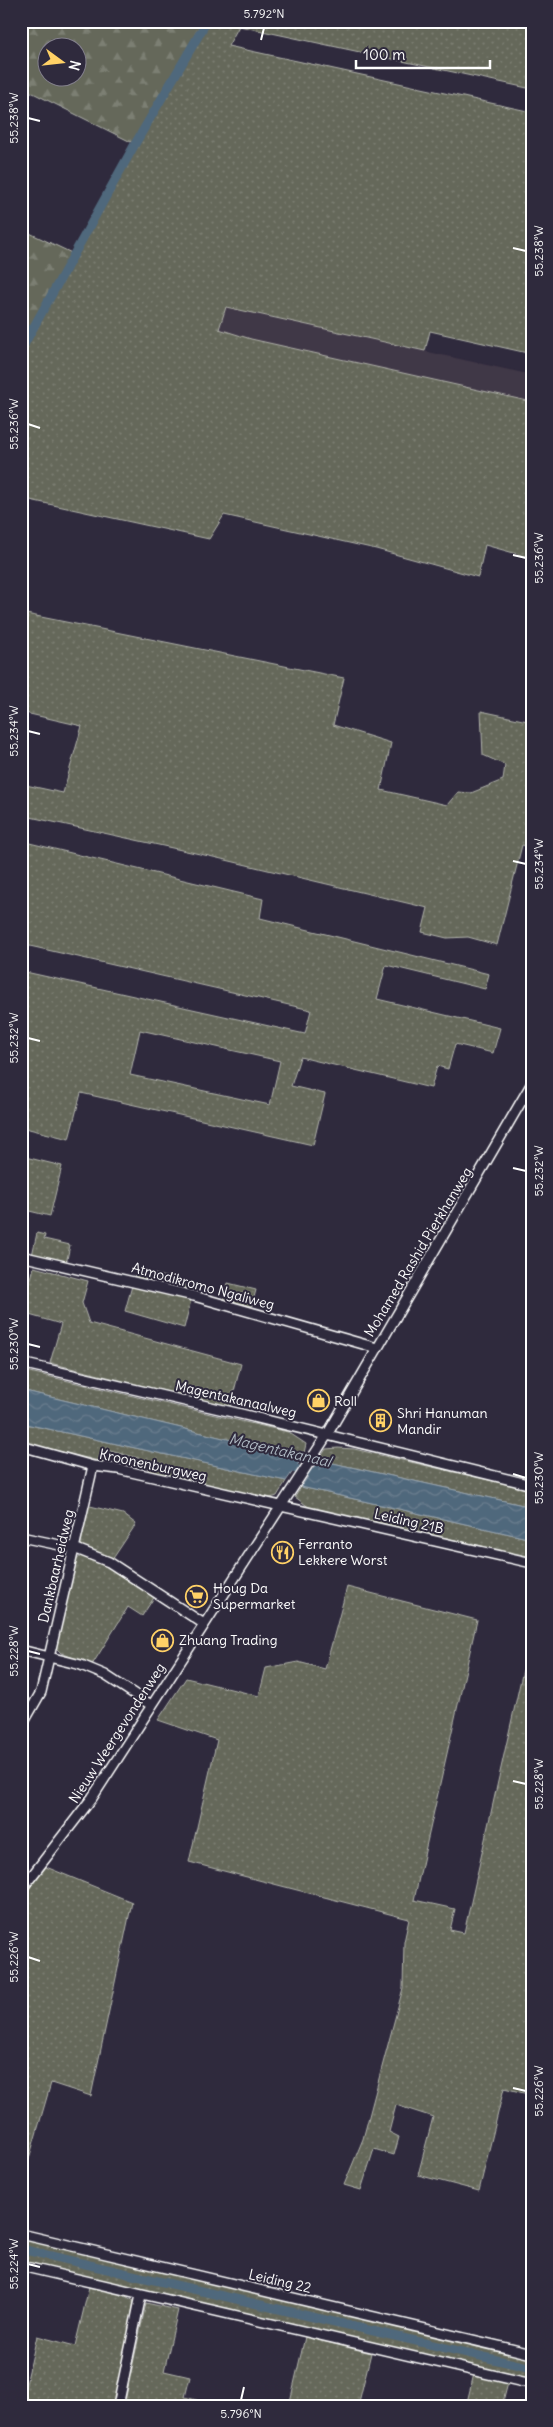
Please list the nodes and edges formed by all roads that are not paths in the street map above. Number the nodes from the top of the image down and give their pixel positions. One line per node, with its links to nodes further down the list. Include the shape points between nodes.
1 (532, 1083): 3 (street, Mohamed Rashid Pierkhanweg)
2 (21, 1256): 3 (street, Atmodikromo Ngaliweg, via 194,1296)
3 (377, 1348): 5 (street, Mohamed Rashid Pierkhanweg)
4 (21, 1363): 5 (street, Magentakanaalweg)
5 (327, 1435): 8 (street, Magentakanaalweg); 9 (street, Nieuw Weergevondenweg)
6 (21, 1446): 7 (street, Kroonenburgweg)
7 (93, 1466): 9 (street, Kroonenburgweg); 11 (street, Dankbaarheidweg)
8 (532, 1485)
9 (280, 1506): 12 (street, Leiding 21B); 13 (street, Nieuw Weergevondenweg)
10 (21, 1536): 11 (street)
11 (74, 1548): 13 (street, via 128,1572); 15 (street, Dankbaarheidweg)
12 (532, 1563)
13 (204, 1624): 16 (street, Nieuw Weergevondenweg)
14 (21, 1650): 15 (street)
15 (50, 1658): 16 (street, via 81,1665 104,1675); 17 (street, Dankbaarheidweg, via 37,1701)
16 (151, 1704): 18 (street, Nieuw Weergevondenweg, via 92,1798)
17 (21, 1727)
18 (21, 1890)
19 (21, 2234): 22 (street, Leiding 22)
20 (21, 2266): 21 (street)
21 (141, 2294): 23 (street); 24 (street)
22 (532, 2354)
23 (532, 2384)
24 (118, 2406)

